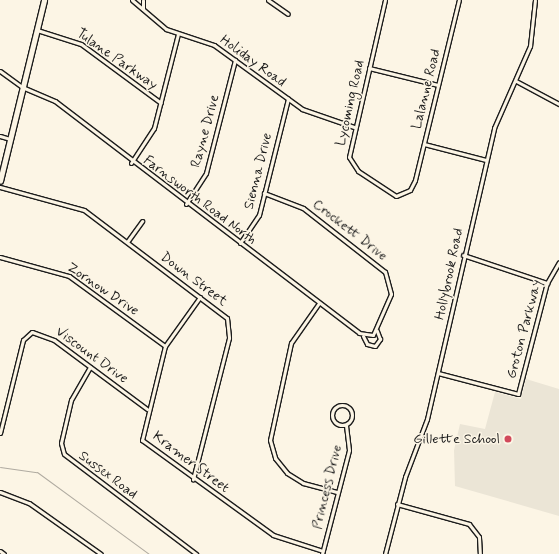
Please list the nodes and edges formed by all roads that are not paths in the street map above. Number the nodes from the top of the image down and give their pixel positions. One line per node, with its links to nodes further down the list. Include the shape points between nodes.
1 (44, 0): 10 (main road)
2 (132, 0): 8 (street, Holiday Road)
3 (144, 0): 8 (street)
4 (268, 0): 9 (street)
5 (385, 0): 13 (street, Lycoming Road)
6 (459, 0): 16 (street, Lalanne Road)
7 (535, 0): 15 (street, Hollybrook Road, via 530,46)
8 (143, 8): 11 (street, Holiday Road, via 155,22)
9 (288, 14)
10 (37, 30): 17 (main road); 19 (street, Tulane Parkway, via 81,44)
11 (178, 34): 12 (street, Holiday Road, via 207,41); 19 (street)
12 (235, 60): 18 (street, Holiday Road); 30 (street, Rayne Drive, via 206,173)
13 (369, 68): 16 (street); 21 (street, Lycoming Road)
14 (0, 71): 17 (street, Farnsworth Road North)
15 (516, 81): 20 (street); 25 (street, Hollybrook Road, via 498,117)
16 (438, 85): 24 (street, Lalanne Road)
17 (22, 87): 23 (main road); 26 (street, Farnsworth Road North, via 55,101)
18 (288, 99): 21 (street, Holiday Road, via 310,113); 29 (street, Sienna Drive)
19 (161, 103): 26 (street, via 151,136)
20 (559, 104)
21 (354, 127): 24 (street, Lycoming Road, via 351,163 396,196 406,194 413,186)
22 (0, 136): 23 (street)
23 (10, 139): 27 (main road)
24 (424, 144): 25 (street, Lalanne Road)
25 (486, 160): 34 (street, Hollybrook Road)
26 (131, 163): 30 (street, Farnsworth Road North)
27 (0, 181)
28 (0, 187): 32 (street, Down Street, via 76,206)
29 (264, 193): 33 (street, Sienna Drive, via 255,224); 40 (street, Crockett Drive, via 303,208 381,267 388,278 391,294)
30 (186, 204): 33 (street, Farnsworth Road North)
31 (142, 221): 32 (street)
32 (127, 242): 38 (street, Down Street)
33 (240, 243): 39 (street, Farnsworth Road North)
34 (463, 255): 37 (street); 44 (street, Hollybrook Road)
35 (0, 257): 42 (street, Zornow Drive, via 69,276)
36 (559, 262): 37 (street, Groton Parkway)
37 (547, 283): 44 (street, Groton Parkway, via 518,394)
38 (200, 297): 42 (street, Kramer Street); 48 (street, Down Street, via 226,316 230,330)
39 (319, 303): 41 (street, Farnsworth Road North); 50 (street, via 291,343 270,440 278,463 290,476)
40 (377, 331): 41 (street, via 371,336); 41 (street, Crockett Drive, via 380,339 375,346 367,344)
41 (363, 336)
42 (165, 346): 45 (street, Kramer Street)
43 (90, 367): 45 (street, Viscount Drive); 47 (street, Viscount Drive, via 46,335 29,333 23,340); 56 (street, Sussex Road, via 71,400 61,443 64,454)
44 (438, 373): 51 (street, Hollybrook Road, via 424,429)
45 (147, 409): 48 (street, Kramer Street, via 143,443)
46 (346, 425): 46 (street, Princess Drive, via 334,422 331,415 336,406 343,405 351,410 351,420); 50 (street, Princess Drive, via 349,450)
47 (0, 434)
48 (193, 479): 53 (street, Kramer Street, via 273,535)
49 (0, 492): 55 (street, via 29,503)
50 (337, 492): 53 (street, Princess Drive)
51 (398, 504): 57 (street, Hollybrook Road); 58 (street, via 469,524 479,536)
52 (0, 551): 54 (street)
53 (322, 552)
54 (4, 554)
55 (100, 554)
56 (196, 554)
57 (385, 554)
58 (480, 554)

